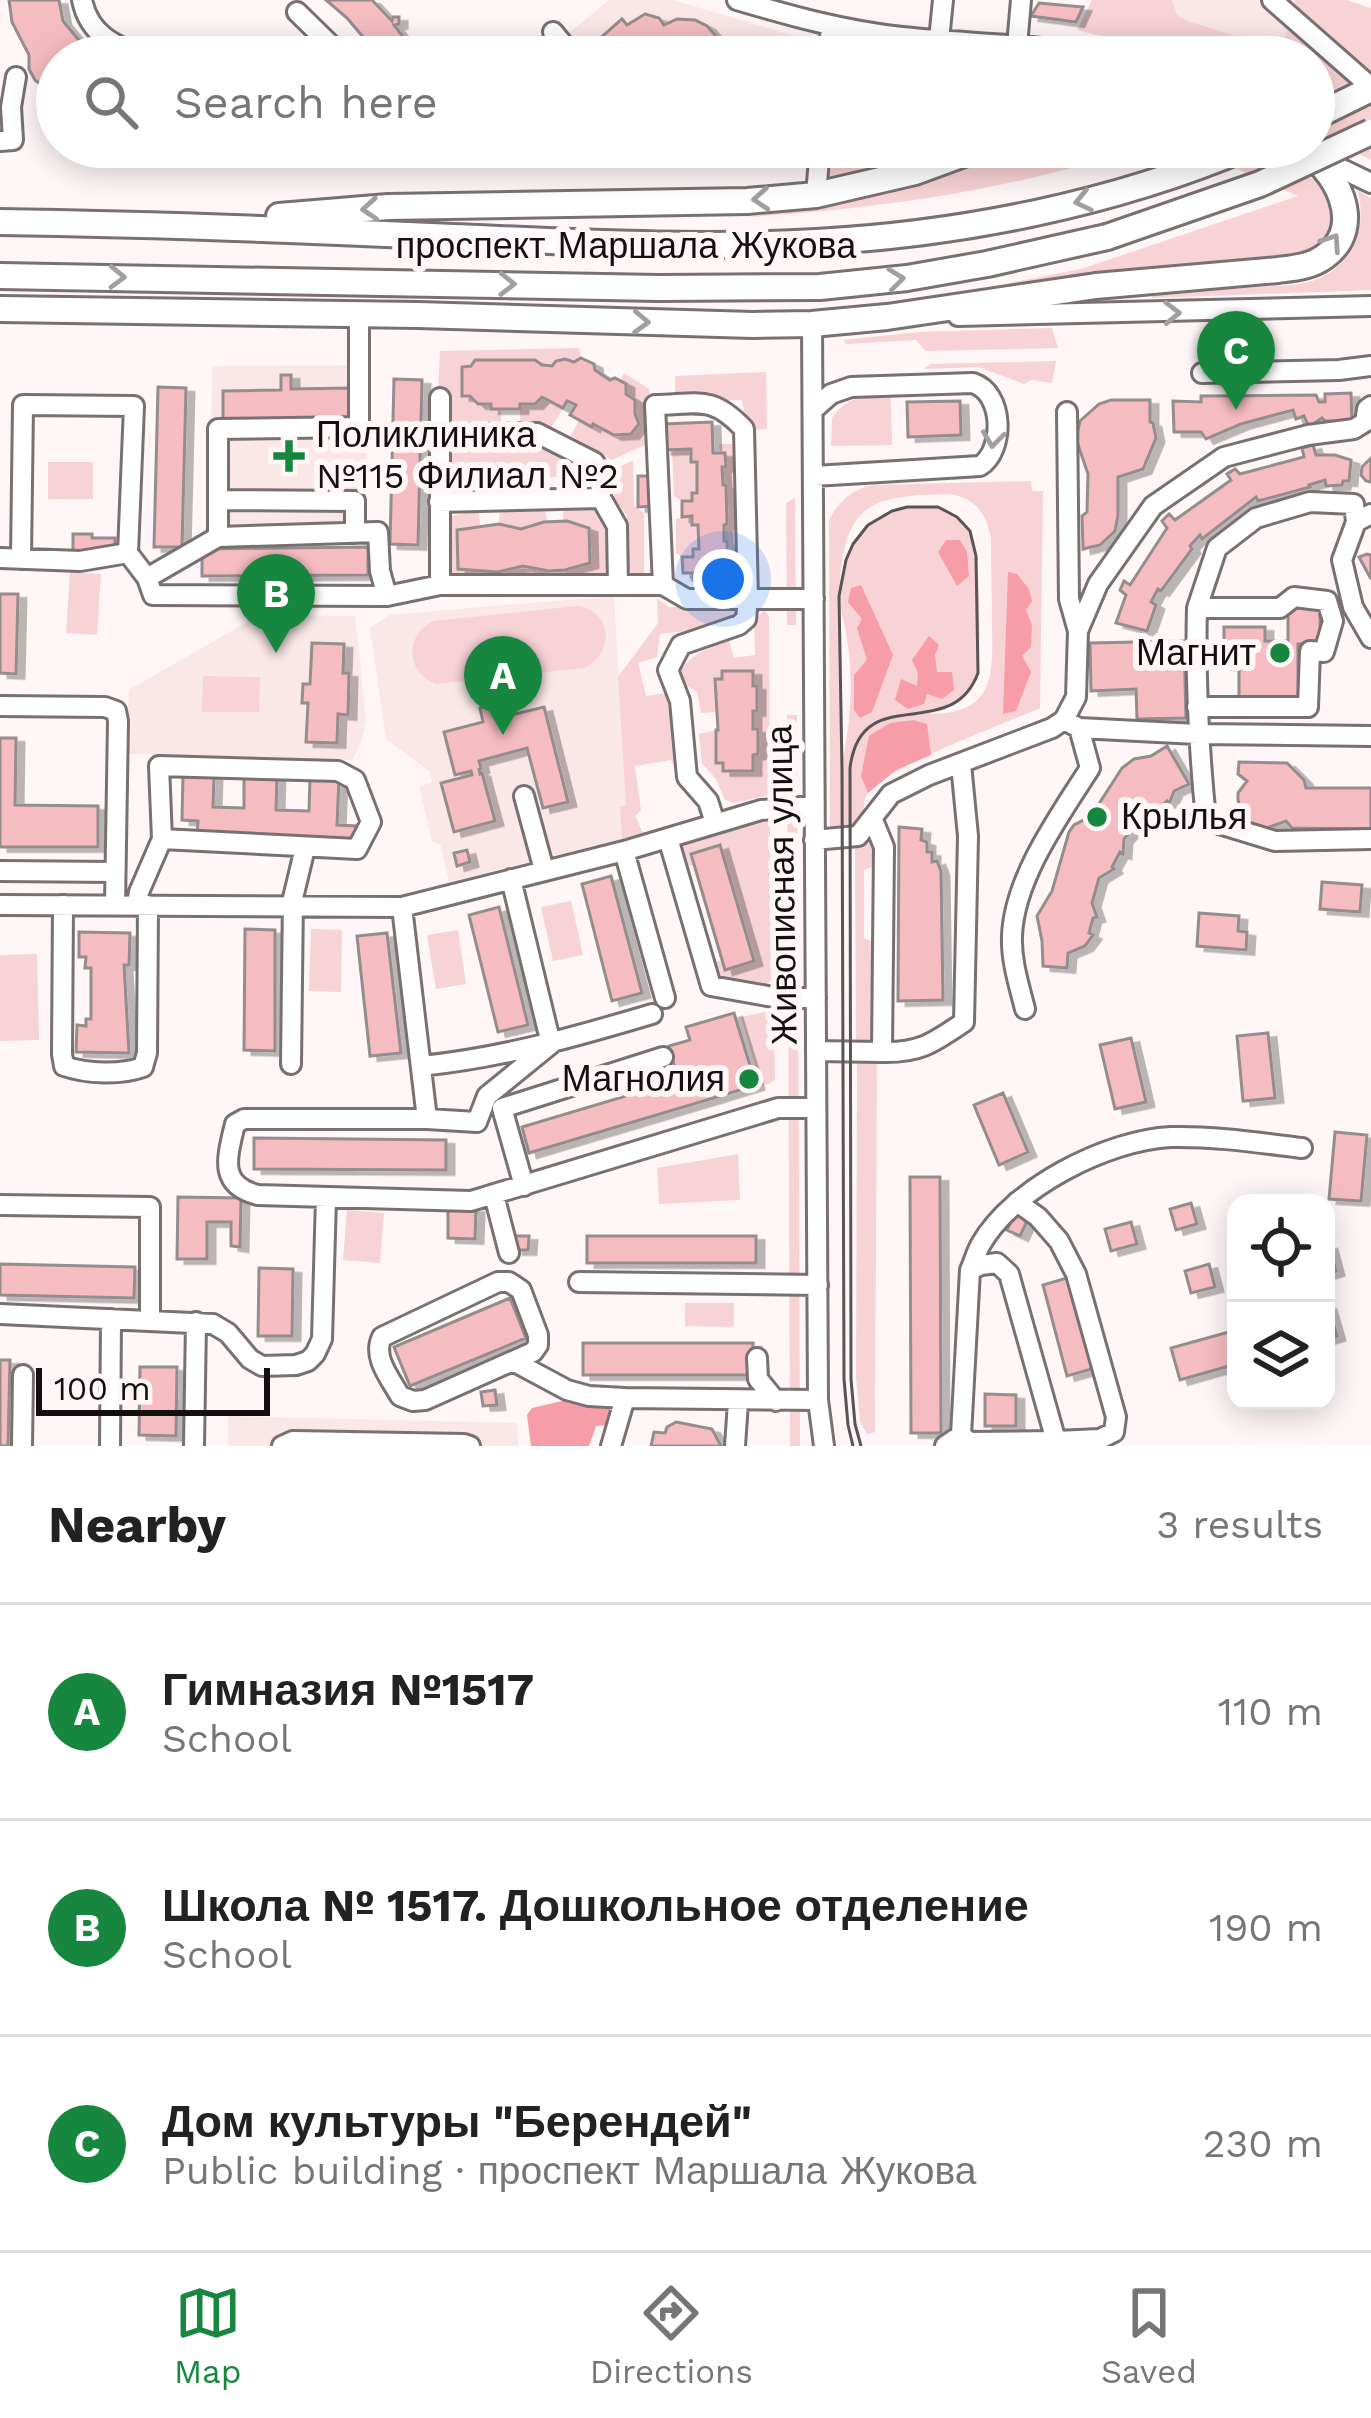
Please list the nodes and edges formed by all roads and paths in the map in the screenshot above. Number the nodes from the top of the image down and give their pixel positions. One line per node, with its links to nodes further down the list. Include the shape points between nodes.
1 (82, 0): 9 (street)
2 (737, 0): 7 (street)
3 (943, 0): 14 (street)
4 (1021, 0): 15 (street)
5 (1273, 0): 16 (street)
6 (297, 12): 10 (street)
7 (831, 26): 12 (street); 13 (street)
8 (554, 32): 11 (street)
9 (101, 36)
10 (322, 36)
11 (557, 36)
12 (830, 36)
13 (896, 36)
14 (945, 36)
15 (1018, 36)
16 (1313, 36)
17 (1335, 56): 19 (street)
18 (16, 77): 22 (street, via 13,140)
19 (1371, 88): 20 (main road)
20 (1335, 106)
21 (1371, 132): 23 (main road, проспект Маршала Жукова, one-way to 21, bridge)
22 (0, 141)
23 (1335, 149)
24 (1335, 166): 30 (street)
25 (818, 168): 31 (street)
26 (925, 168): 31 (main road)
27 (1198, 168): 33 (main road, проспект Маршала Жукова, one-way to 33, via 981,223 813,242 577,242)
28 (1295, 168): 34 (main road, проспект Маршала Жукова, one-way to 28, bridge, via 820,287 967,268 1107,237)
29 (1322, 168): 38 (main road, one-way to 29, via 1304,266 1335,248 1343,229 1341,194)
30 (1371, 183)
31 (816, 195): 33 (main road, one-way to 33, via 388,208)
32 (7, 218): 33 (main road, проспект Маршала Жукова)
33 (169, 224)
34 (0, 276)
35 (1371, 306): 38 (street, проспект Маршала Жукова, one-way to 35)
36 (0, 309): 37 (main road, проспект Маршала Жукова)
37 (359, 314): 39 (main road, проспект Маршала Жукова, one-way to 39); 49 (street, via 359,427 218,429)
38 (887, 316): 39 (main road, проспект Маршала Жукова)
39 (812, 324): 44 (street, Живописная улица)
40 (1371, 365): 41 (street)
41 (1202, 373)
42 (440, 398): 46 (street)
43 (1371, 406): 68 (street, via 1354,429 1224,457 1153,506 1098,584)
44 (813, 410): 47 (street, Живописная улица); 47 (street, one-way to 47, via 851,387 973,383 995,407 995,448 980,466)
45 (1067, 412): 68 (street, via 1069,599)
46 (440, 435): 48 (street, via 537,433 594,462); 51 (street)
47 (814, 476): 65 (street, Живописная улица)
48 (602, 498): 51 (street); 60 (street, via 617,526)
49 (218, 500): 50 (street); 55 (street)
50 (287, 500): 53 (street, via 355,501); 54 (street)
51 (439, 502): 62 (street)
52 (1363, 518): 66 (street, via 1354,504 1310,502 1256,518 1216,548); 67 (street, via 1342,560 1353,607)
53 (355, 533): 54 (street); 63 (street, via 378,532)
54 (287, 535): 55 (street)
55 (218, 537): 59 (street)
56 (128, 554): 58 (street); 58 (street, via 134,406 23,406); 59 (street)
57 (0, 558): 58 (street)
58 (21, 559)
59 (146, 578): 63 (street, via 153,596)
60 (618, 585): 61 (street); 62 (street)
61 (663, 585): 64 (street, via 687,599); 64 (street, via 655,405 714,403 744,429)
62 (440, 586): 63 (street)
63 (387, 596)
64 (748, 599): 65 (street); 78 (street, via 746,619 681,645 668,670 680,701 688,777)
65 (814, 599): 76 (street, Живописная улица)
66 (1196, 608): 70 (street); 70 (street, via 1280,608 1294,597 1327,602 1333,621 1324,652 1310,651 1307,707)
67 (1368, 625)
68 (1078, 632): 71 (street)
69 (0, 706): 87 (street, via 116,711)
70 (1197, 707): 72 (street)
71 (1071, 724): 72 (street); 74 (street); 96 (street, via 1090,768 1041,844 1017,907 1014,965)
72 (1198, 734): 73 (street); 81 (street, via 1206,820 1275,841)
73 (1371, 736)
74 (961, 764): 77 (street, via 891,794); 99 (street, via 968,836 964,1022 927,1047)
75 (524, 796): 85 (street)
76 (814, 806): 78 (street); 82 (street, Живописная улица)
77 (873, 820): 82 (street, via 859,836); 99 (street, via 884,847)
78 (715, 824): 79 (street)
79 (668, 838): 84 (street); 95 (street, via 711,986)
80 (162, 839): 83 (street); 83 (street, via 159,766 338,771 356,780 370,822 357,849); 92 (street, via 139,892)
81 (1371, 839)
82 (814, 840): 95 (street, Живописная улица)
83 (305, 848): 93 (street)
84 (624, 850): 85 (street); 97 (street, via 658,1006)
85 (544, 870): 88 (street)
86 (0, 871): 87 (street)
87 (115, 872): 91 (street)
88 (512, 878): 94 (street); 97 (street)
89 (0, 904): 90 (street)
90 (63, 905): 91 (street); 92 (street, via 64,1066 130,1072 143,1067 147,1053)
91 (115, 905): 92 (street)
92 (143, 905): 93 (street)
93 (292, 906): 94 (street); 101 (street)
94 (402, 907): 102 (street)
95 (816, 998): 98 (street, Живописная улица)
96 (1025, 1009)
97 (551, 1044): 102 (street); 104 (street, via 487,1096 477,1122)
98 (816, 1051): 99 (street); 103 (street, Живописная улица)
99 (881, 1052)
100 (663, 1057): 106 (street, via 502,1108)
101 (291, 1064)
102 (421, 1066): 104 (street)
103 (816, 1108): 106 (street, via 778,1108); 114 (street, Живописная улица)
104 (428, 1119): 108 (street, via 255,1117 235,1124 228,1170 242,1191)
105 (1303, 1148): 109 (street, via 1169,1137 1113,1148)
106 (524, 1186): 107 (street)
107 (494, 1195): 108 (street, via 454,1202); 111 (street)
108 (326, 1198): 118 (street, via 316,1354 296,1365 262,1366 228,1333)
109 (1017, 1202): 112 (street); 128 (street, via 1060,1241 1076,1274 1116,1418 1114,1432 1100,1439)
110 (0, 1205): 117 (street, via 150,1207)
111 (509, 1253)
112 (970, 1270): 127 (street); 128 (street, via 997,1263 1009,1274)
113 (579, 1282): 114 (street)
114 (818, 1286): 123 (street, Живописная улица)
115 (0, 1314): 116 (street)
116 (111, 1319): 117 (street); 130 (street)
117 (150, 1321): 118 (street)
118 (196, 1322): 131 (street)
119 (758, 1358): 124 (street, via 758,1378)
120 (513, 1360): 120 (street, via 413,1400 400,1396 378,1345 382,1336 509,1282 538,1334 533,1352); 122 (street, via 567,1390)
121 (23, 1375): 129 (street)
122 (625, 1398): 125 (street); 134 (street)
123 (818, 1400): 124 (street); 126 (street, Живописная улица)
124 (776, 1401): 125 (street)
125 (738, 1402): 135 (street)
126 (819, 1426): 136 (street); 137 (street, Живописная улица)
127 (953, 1440): 128 (street)
128 (1056, 1441)
129 (22, 1446)
130 (110, 1446)
131 (194, 1446)
132 (282, 1446): 133 (street)
133 (470, 1446)
134 (611, 1446)
135 (735, 1446)
136 (814, 1446)
137 (824, 1446)

